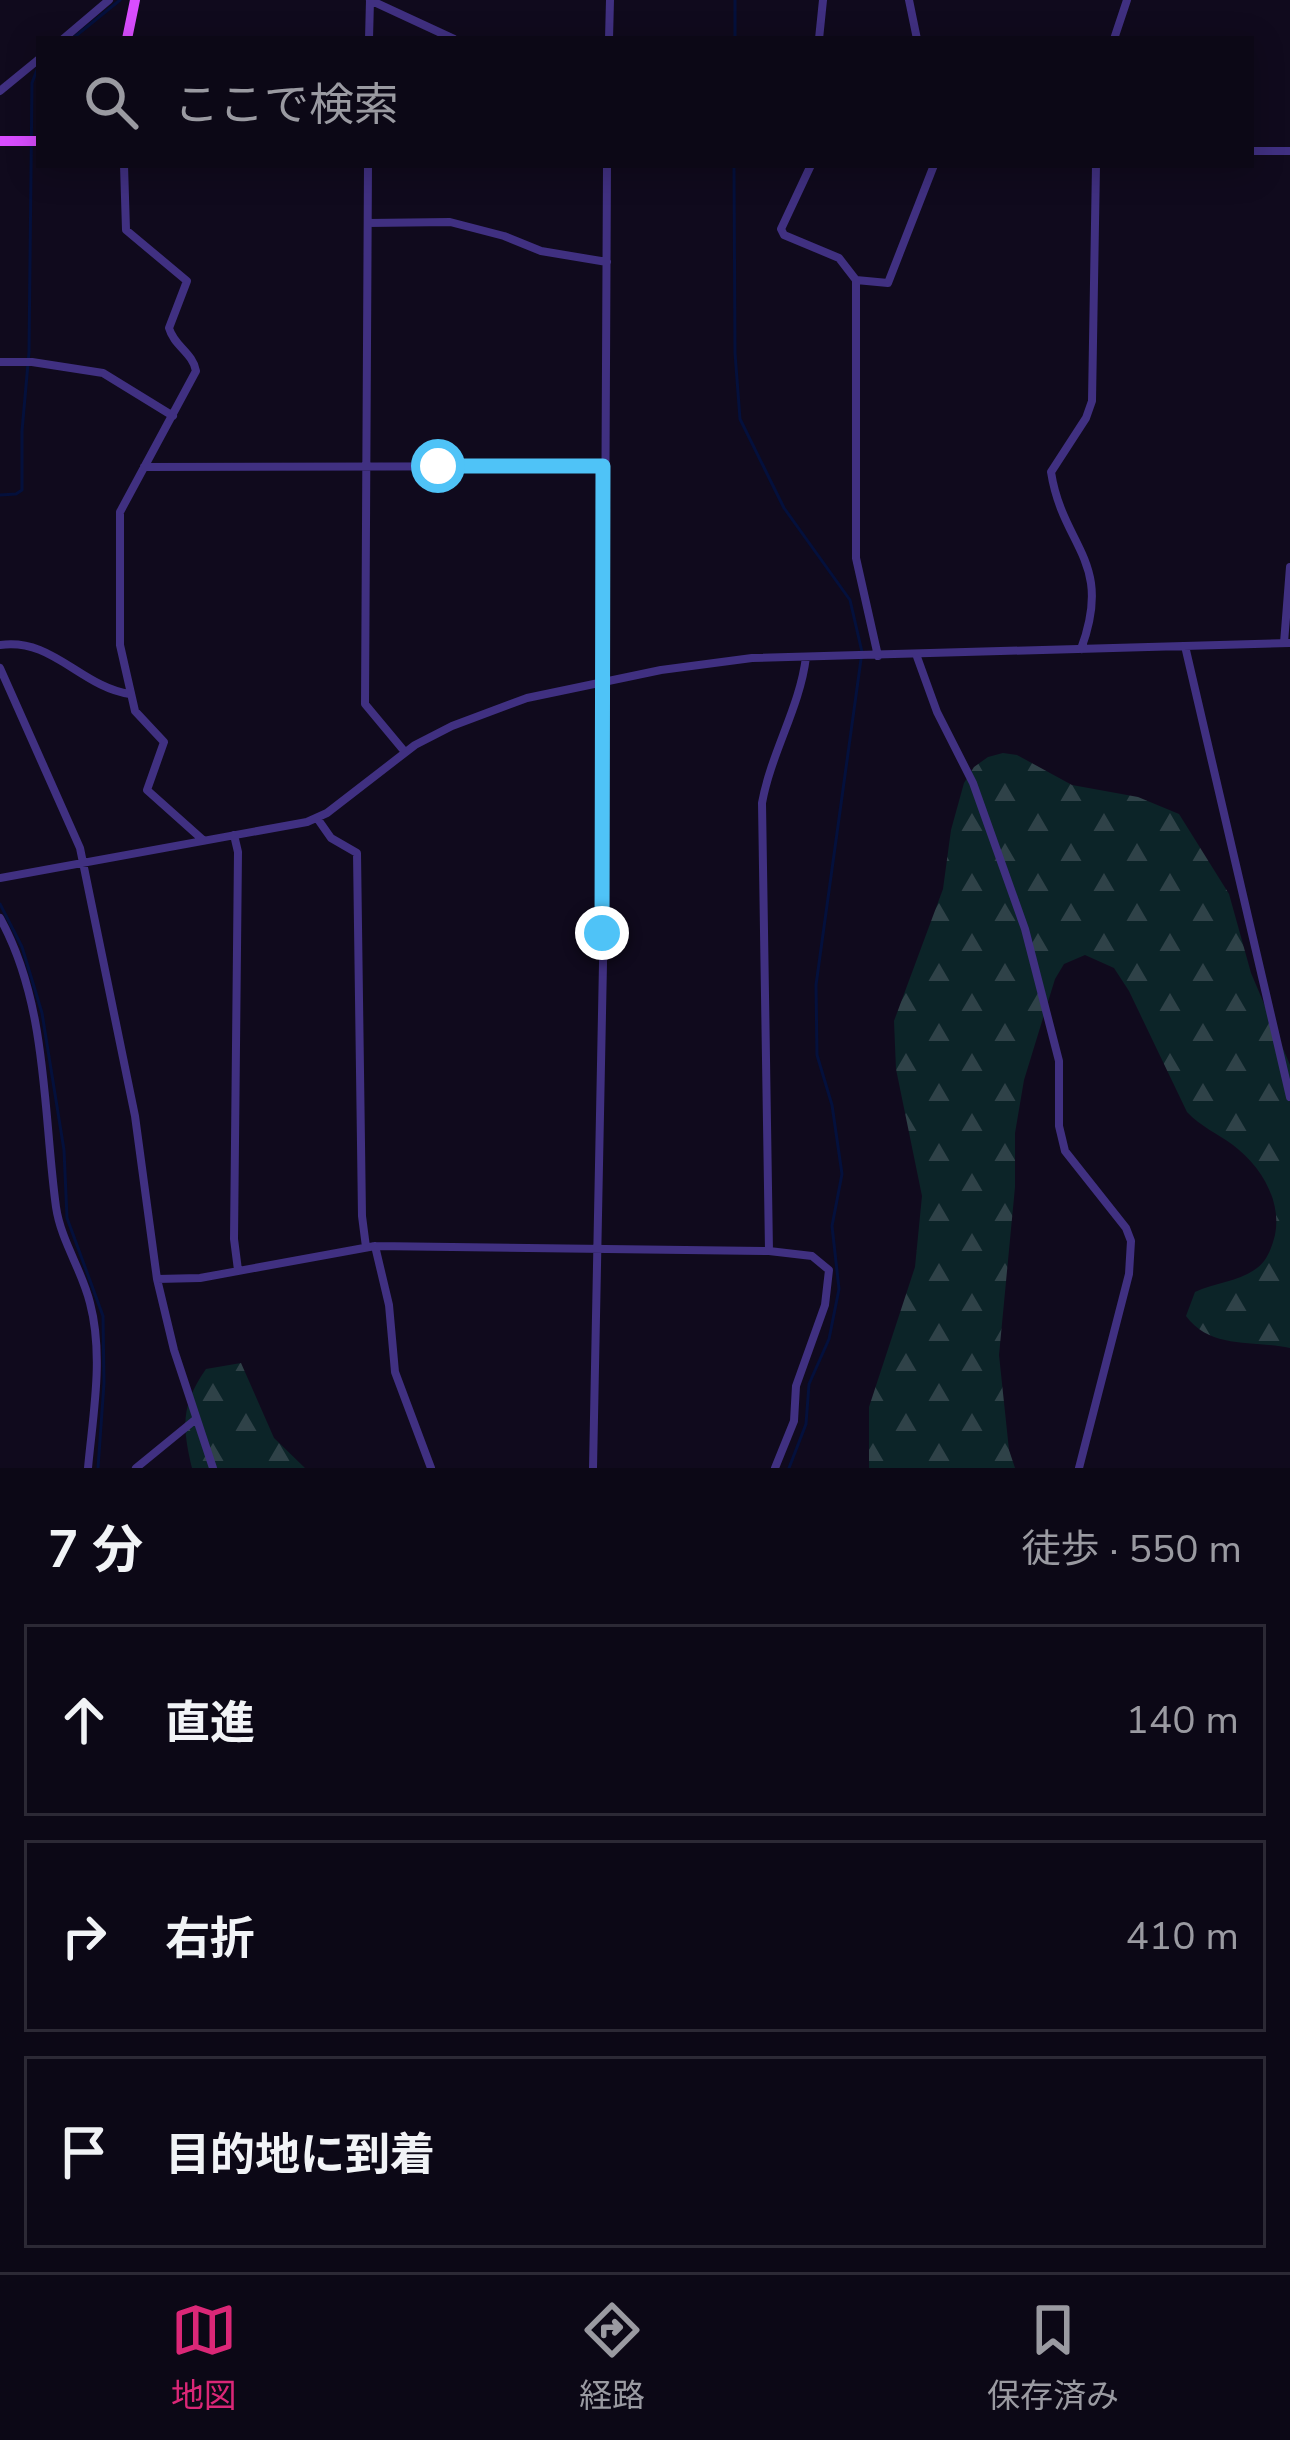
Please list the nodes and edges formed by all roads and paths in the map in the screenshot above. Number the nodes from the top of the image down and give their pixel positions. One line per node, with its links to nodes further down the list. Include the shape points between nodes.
1 (109, 0): 8 (street)
2 (135, 0): 9 (main road)
3 (370, 0): 10 (street); 11 (street)
4 (610, 0): 12 (street)
5 (823, 0): 13 (street)
6 (909, 0): 14 (street)
7 (1127, 0): 15 (street)
8 (66, 36)
9 (128, 36)
10 (369, 36)
11 (448, 36)
12 (609, 36)
13 (819, 36)
14 (916, 36)
15 (1115, 36)
16 (36, 62): 17 (street)
17 (0, 92)
18 (0, 141): 19 (main road)
19 (34, 141)
20 (1254, 151): 21 (street)
21 (1290, 151)
22 (124, 168): 32 (street, via 126,230 187,280 169,328 196,371)
23 (368, 168): 28 (street)
24 (607, 168): 29 (street)
25 (810, 168): 30 (street, via 781,229 838,258)
26 (933, 168): 30 (street, via 888,283)
27 (1096, 168): 40 (street, via 1092,400 1051,472 1093,581)
28 (368, 224): 29 (street, via 449,222); 33 (street)
29 (607, 262): 34 (street)
30 (856, 280): 42 (street, via 856,558)
31 (0, 362): 32 (street, via 103,373)
32 (173, 416): 35 (street)
33 (364, 466): 34 (street); 35 (street); 47 (street, via 364,704)
34 (603, 466): 45 (street)
35 (144, 467): 46 (street, via 120,512 117,611)
36 (1290, 567): 37 (street)
37 (1287, 643): 39 (street)
38 (0, 645): 46 (street, via 38,647 94,683)
39 (1185, 646): 40 (street); 54 (street)
40 (1082, 649): 41 (street)
41 (916, 654): 42 (street); 67 (street, via 974,783 1025,929 1059,1061 1065,1151 1131,1241)
42 (874, 656): 43 (street)
43 (806, 657): 45 (street, via 724,660); 57 (street, via 761,821)
44 (0, 668): 51 (street)
45 (603, 681): 47 (street, via 505,705); 56 (street)
46 (130, 694): 50 (street, via 138,716 164,742 147,790)
47 (405, 752): 48 (street)
48 (317, 818): 49 (street); 55 (street, via 357,853 362,1216)
49 (234, 835): 50 (street); 58 (street)
50 (204, 841): 51 (street)
51 (81, 865): 52 (street); 59 (street, via 133,1104)
52 (0, 878)
53 (0, 919): 61 (street, via 40,1054 60,1228 96,1334)
54 (1290, 1097)
55 (370, 1246): 56 (street); 58 (street); 64 (street, via 389,1305 394,1372)
56 (596, 1249): 57 (street); 65 (street)
57 (769, 1251): 66 (street, via 812,1256 830,1276)
58 (238, 1270): 59 (street)
59 (158, 1279): 60 (street)
60 (196, 1419): 62 (street); 63 (street)
61 (88, 1468)
62 (136, 1468)
63 (213, 1468)
64 (431, 1468)
65 (593, 1468)
66 (775, 1468)
67 (1079, 1468)

